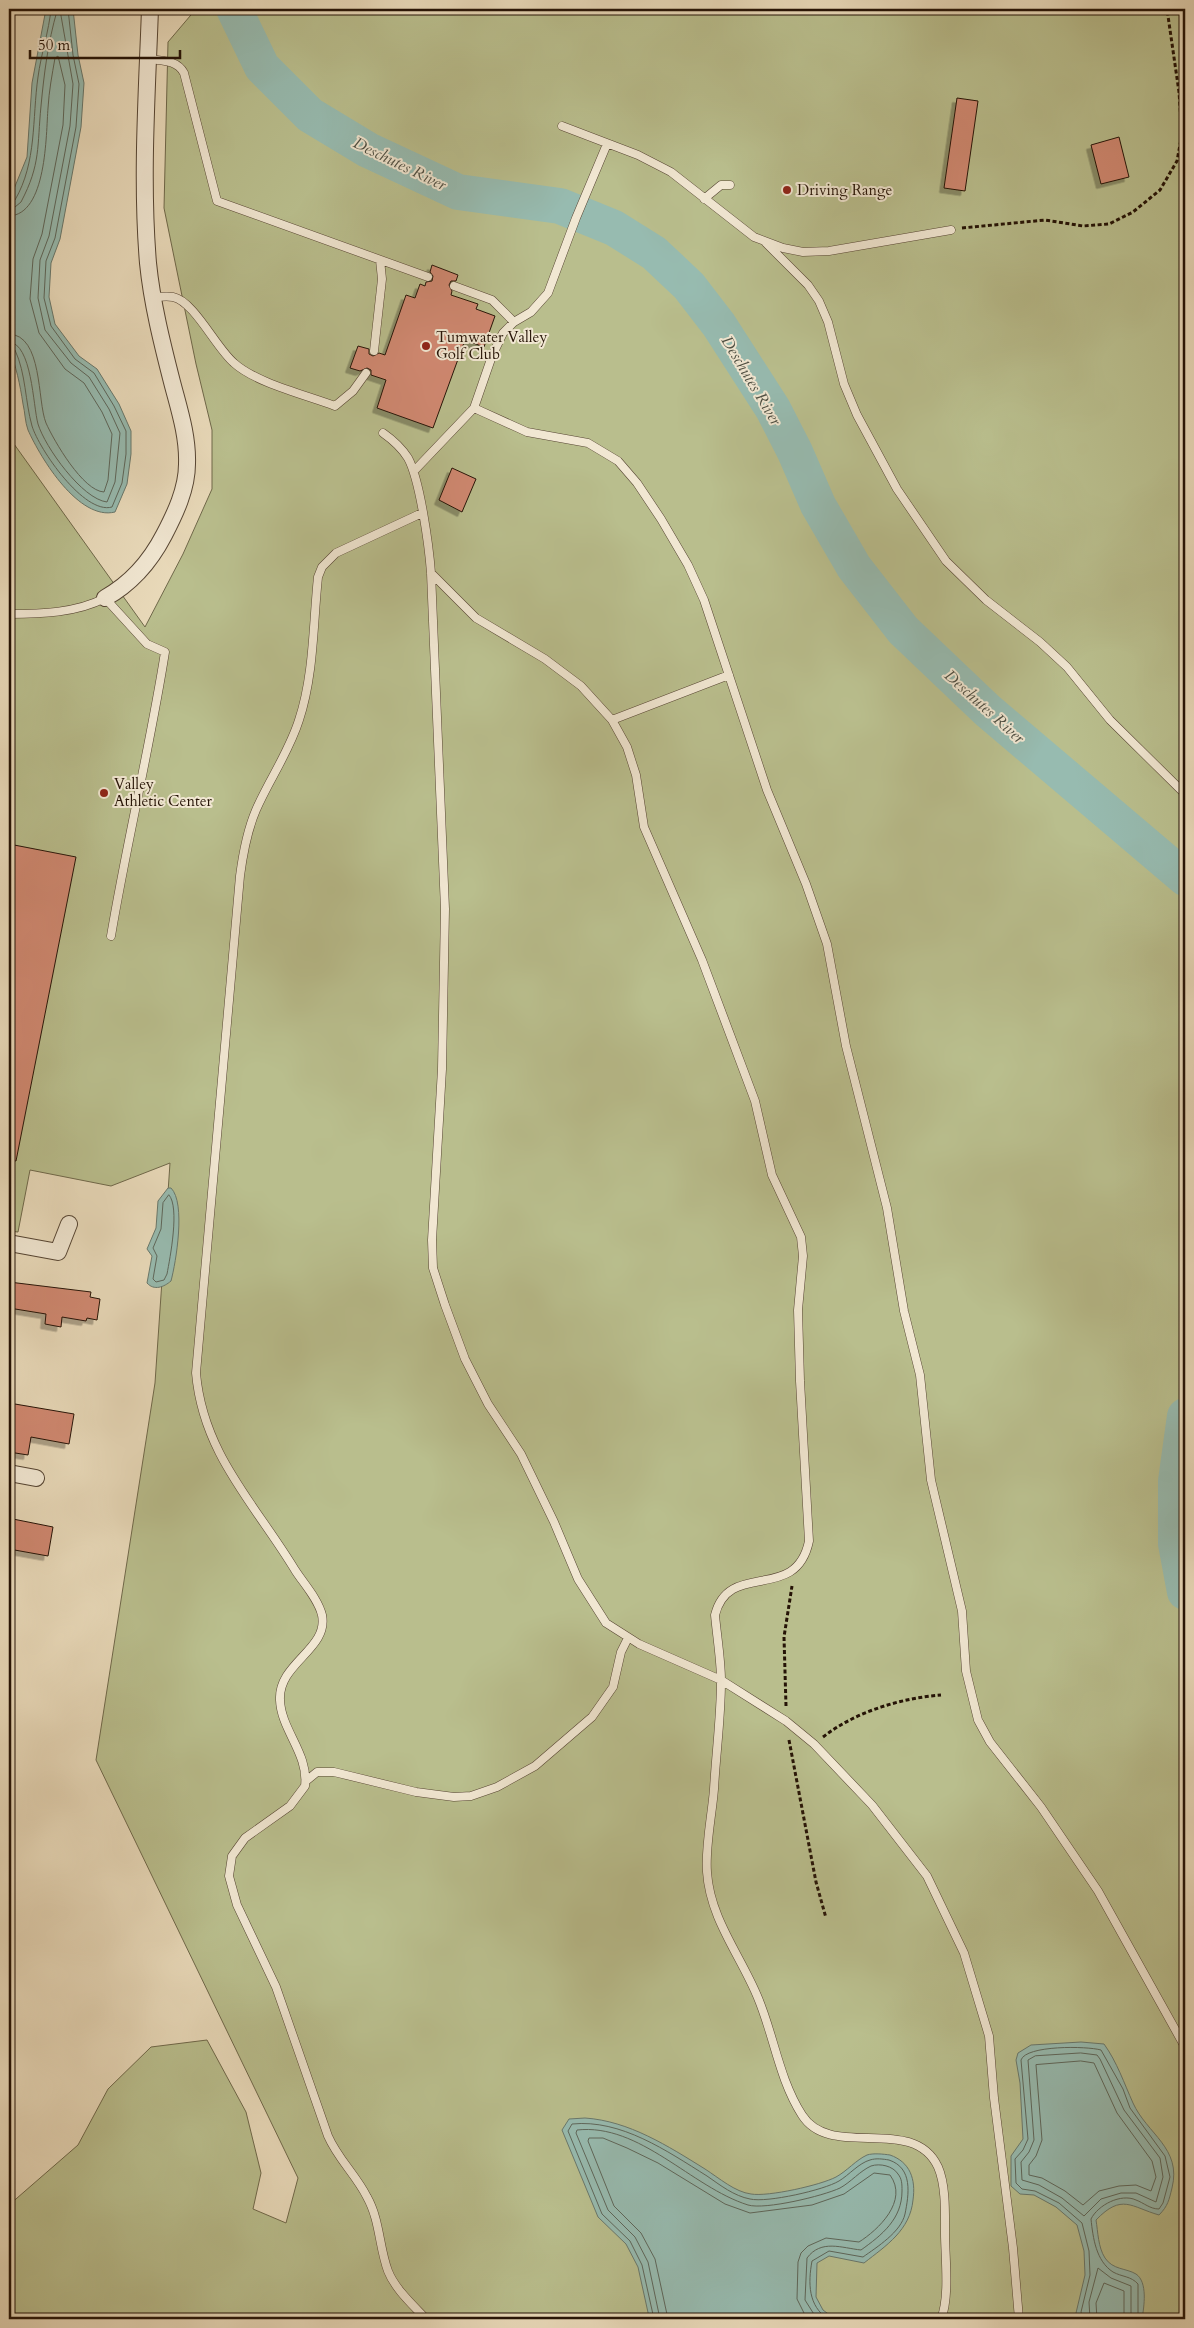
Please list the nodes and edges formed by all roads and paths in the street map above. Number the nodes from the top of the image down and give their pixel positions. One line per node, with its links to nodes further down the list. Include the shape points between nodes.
1 (150, 9): 3 (street)
2 (1167, 9): 8 (path, via 1182,134 1177,162 1160,190 1133,212 1109,224 1083,226 1045,220)
3 (148, 59): 10 (lane, via 180,65 217,201); 13 (street, via 146,218 148,264)
4 (562, 126): 5 (lane)
5 (607, 144): 7 (lane, via 671,172); 14 (lane, via 548,293 531,312)
6 (730, 185): 7 (lane, via 721,185)
7 (704, 199): 9 (lane)
8 (951, 230): 9 (lane, via 829,251 803,252)
9 (766, 243): 26 (lane, via 808,285 819,301 828,322 844,384 857,415 897,488 946,561 986,600 1067,667 1110,720)
10 (380, 260): 11 (lane); 15 (lane, via 382,279)
11 (428, 277)
12 (454, 286): 14 (lane, via 492,300)
13 (154, 297): 16 (lane, via 173,297 187,304 215,343 251,376 335,406 353,391); 22 (street, via 184,432 187,465 184,484 172,519 156,550 138,573)
14 (514, 322): 17 (lane, via 503,333 492,356)
15 (374, 351)
16 (366, 373)
17 (474, 408): 19 (lane); 24 (lane, via 527,432 588,443 618,461 661,519 688,566 704,600)
18 (383, 433): 19 (lane, via 399,445)
19 (414, 471): 20 (lane)
20 (422, 513): 21 (lane); 36 (lane, via 336,553 322,567 318,577 301,712 289,745 256,810 244,848 196,1354 198,1390 209,1430 226,1466 318,1606 322,1617 317,1639 288,1672 280,1696)
21 (431, 573): 25 (lane, via 476,618 545,659 581,686); 32 (lane, via 445,909 442,1069 432,1240 434,1268 465,1359 488,1404 521,1454 578,1579 606,1622)
22 (105, 598): 23 (lane, via 69,610); 27 (lane, via 146,644 165,652)
23 (9, 614)
24 (729, 675): 25 (lane); 37 (lane, via 767,790 827,944 846,1046 887,1208 904,1311 920,1375 931,1480 962,1612 966,1671 976,1714 990,1742 1041,1807 1098,1890)
25 (612, 720): 33 (lane, via 632,760 644,827 702,960 748,1082 772,1174 797,1225 803,1245 798,1310 809,1541 805,1557 794,1570 776,1578 737,1586 718,1604 715,1615)
26 (1185, 794)
27 (111, 936)
28 (68, 1224): 29 (street, via 58,1252)
29 (9, 1243)
30 (9, 1473): 31 (street)
31 (36, 1478)
32 (628, 1638): 33 (lane); 36 (lane, via 621,1652 613,1687 592,1717 535,1766 497,1787 471,1796 454,1797 416,1792 334,1772 317,1772)
33 (721, 1680): 35 (lane, via 786,1721); 39 (lane, via 707,1872 713,1905 748,1972 794,2102 811,2126 834,2135 908,2142 930,2156 938,2168 945,2248 945,2303)
34 (941, 1694): 35 (path, via 907,1700 865,1714 835,1728)
35 (814, 1744): 40 (lane, via 872,1806 927,1876 964,1953 989,2036)
36 (306, 1781): 38 (lane, via 304,1790 294,1803 252,1832 237,1848 229,1862 232,1890 276,1987 328,2136 336,2154 368,2198 375,2215 389,2273)
37 (1185, 2047)
38 (426, 2319)
39 (941, 2319)
40 (1019, 2319)

